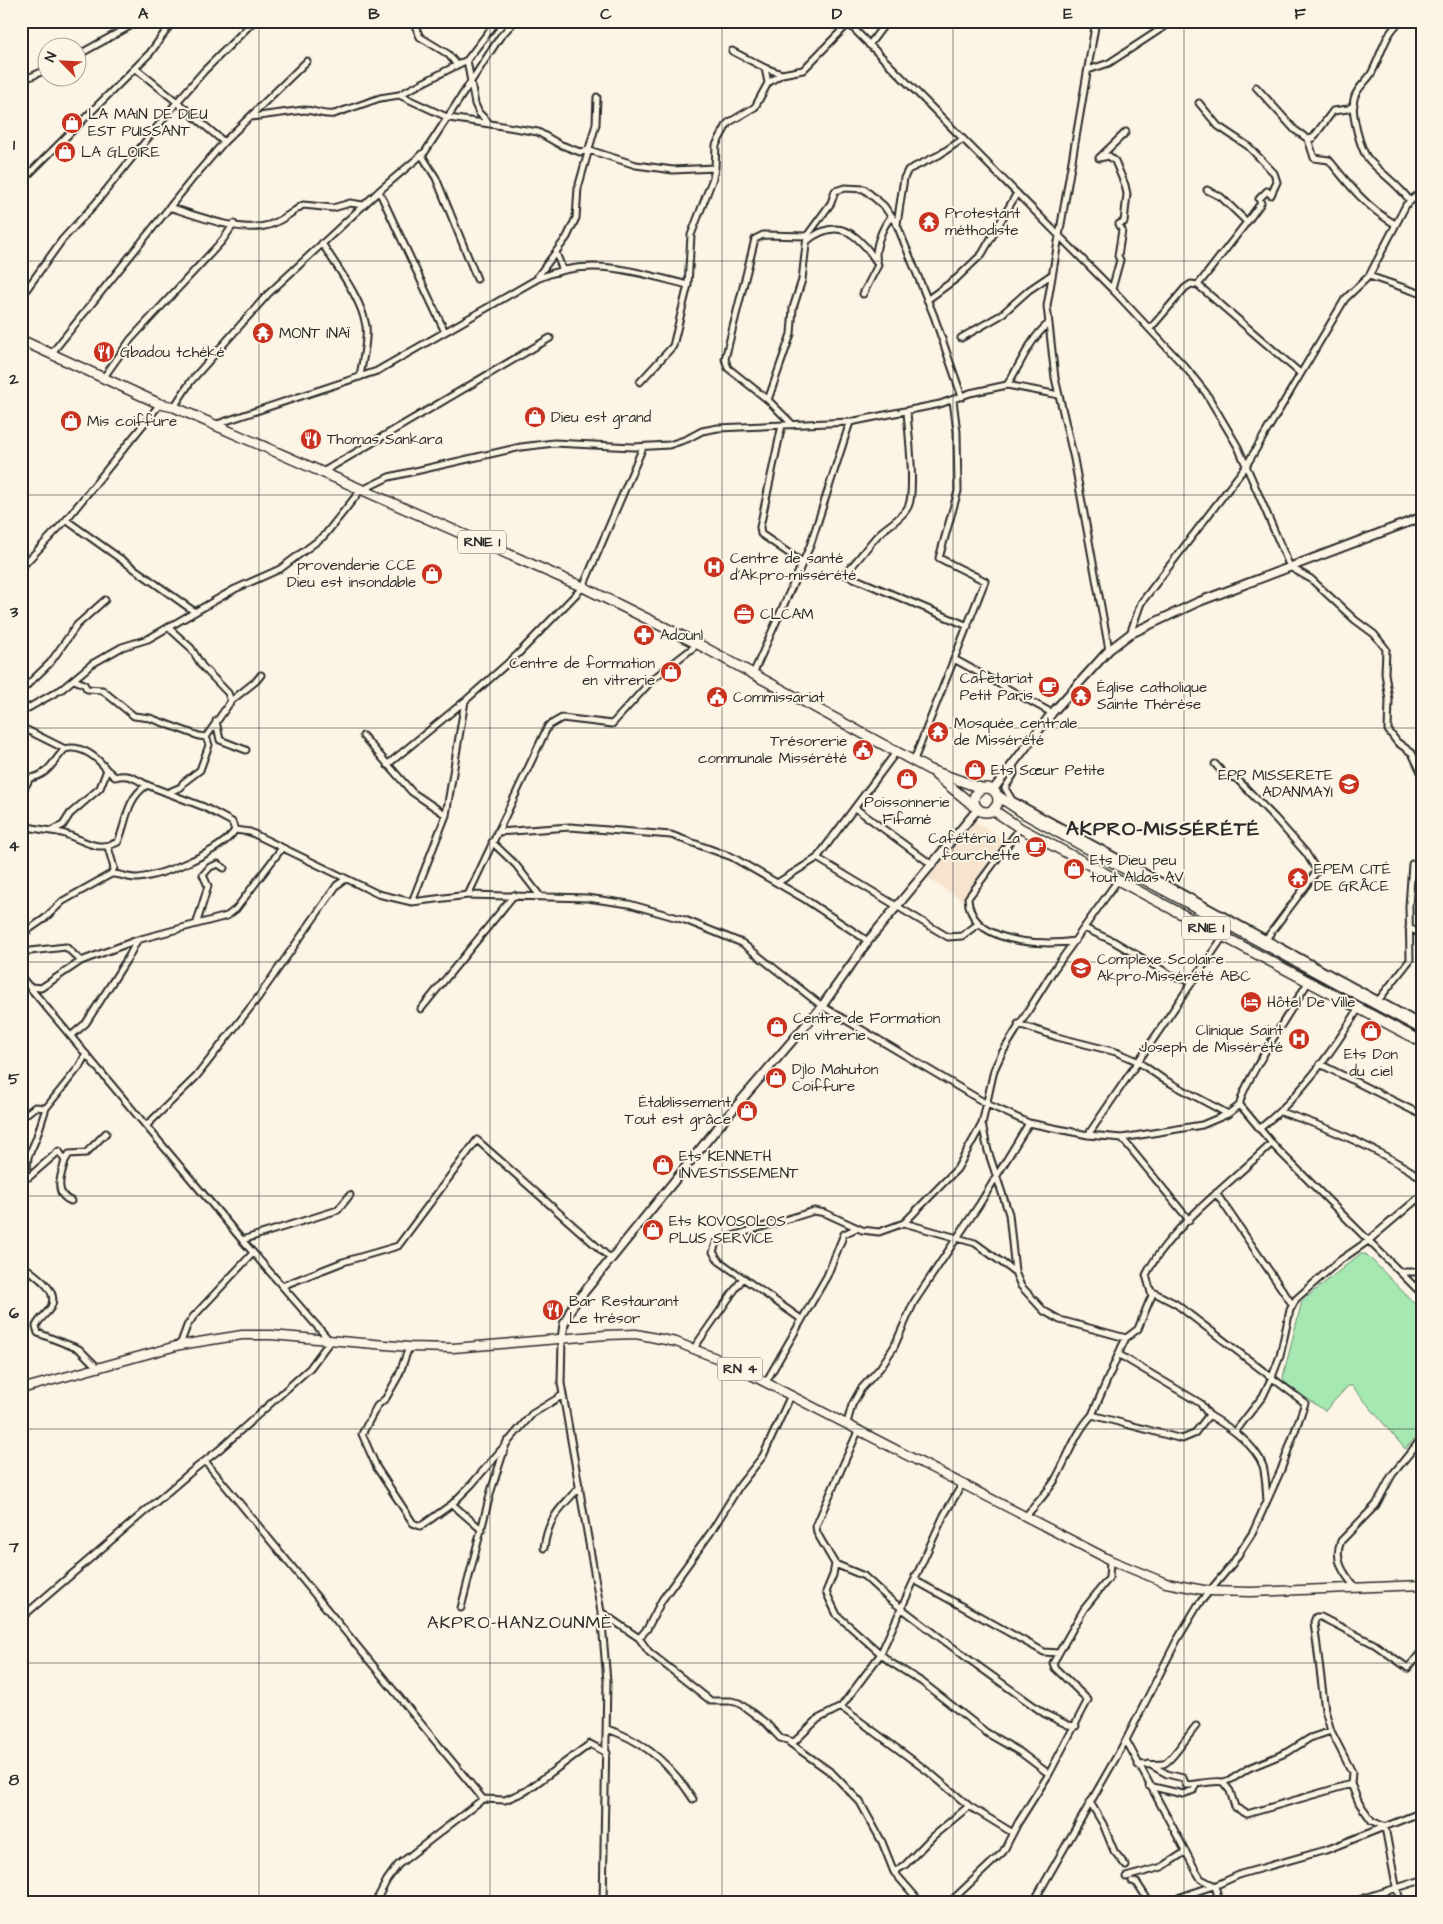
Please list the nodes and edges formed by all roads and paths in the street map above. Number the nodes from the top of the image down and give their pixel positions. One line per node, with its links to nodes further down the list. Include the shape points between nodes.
1 (139, 21): 13 (street)
2 (173, 21): 18 (street)
3 (254, 21): 29 (street)
4 (413, 21): 17 (street, via 420,37 448,54)
5 (497, 21): 15 (street)
6 (515, 21): 25 (street, via 500,37)
7 (887, 21): 12 (street)
8 (1096, 21): 20 (street)
9 (1173, 21): 20 (street, via 1109,63)
10 (1401, 21): 31 (street, via 1386,39 1371,74 1357,92)
11 (847, 22): 12 (street); 22 (street, via 803,70)
12 (869, 45): 36 (street)
13 (88, 49)
14 (732, 51): 19 (street)
15 (467, 60): 17 (street); 25 (street)
16 (307, 62): 32 (street)
17 (457, 65): 27 (street)
18 (135, 68): 29 (street); 44 (street)
19 (765, 68): 22 (street); 24 (street)
20 (1088, 70): 57 (street)
21 (38, 73): 23 (street)
22 (782, 74): 24 (street)
23 (21, 81)
24 (768, 83): 43 (street, via 755,108 723,129 716,145)
25 (470, 84): 33 (street); 34 (street, via 480,113)
26 (1256, 86): 37 (street, via 1295,130)
27 (399, 95): 32 (street, via 334,114 304,110); 33 (street)
28 (597, 97): 39 (street, via 596,124)
29 (178, 102): 38 (street); 72 (street, via 62,240)
30 (1199, 103): 53 (street, via 1218,126 1241,140 1274,173 1277,182 1271,195 1267,191 1263,194 1259,199 1261,203)
31 (1354, 105): 37 (street, via 1333,111 1313,138); 49 (street, via 1359,138 1369,160 1402,189)
32 (251, 117): 38 (street)
33 (449, 118): 34 (street); 41 (street)
34 (490, 124): 40 (street, via 538,132)
35 (1126, 132): 69 (street, via 1098,158 1109,156 1115,161 1127,194 1124,222 1119,224 1122,230 1120,260)
36 (963, 139): 48 (street); 56 (street, via 908,170)
37 (1308, 139): 55 (street, via 1314,158 1329,160 1352,190 1379,215)
38 (224, 142): 51 (street)
39 (589, 150): 40 (street); 42 (street); 43 (street, via 636,164 673,170)
40 (580, 152): 42 (street)
41 (421, 154): 46 (street); 65 (street, via 436,178)
42 (585, 160): 60 (street, via 578,188 576,218)
43 (715, 168): 67 (street, via 691,235)
44 (21, 182)
45 (1207, 190): 53 (street, via 1215,192)
46 (378, 191): 50 (street); 76 (street)
47 (1422, 191): 49 (street)
48 (1017, 193): 57 (street); 73 (street, via 982,254)
49 (1410, 201): 55 (street)
50 (363, 205): 54 (street, via 350,203 333,208 309,204 269,225); 59 (street)
51 (169, 207): 54 (street); 80 (street)
52 (892, 216): 56 (street); 58 (street, via 864,189 837,190); 61 (street, via 886,222)
53 (1246, 222): 68 (street)
54 (234, 224): 82 (street, via 131,339)
55 (1395, 224): 64 (street)
56 (897, 225): 73 (street)
57 (1060, 236): 63 (street); 69 (street)
58 (807, 238): 61 (street, via 826,228 837,227 856,238); 88 (street, via 791,334); 88 (street, via 763,235 755,239 751,249 726,364)
59 (322, 243): 83 (street, via 362,313 366,326); 91 (street, via 222,344)
60 (556, 252): 62 (street); 66 (street)
61 (876, 261): 70 (street, via 878,266)
62 (562, 268): 66 (street); 67 (street, via 593,266 628,270)
63 (1051, 275): 74 (street); 78 (street, via 1001,315)
64 (1369, 276): 71 (street); 81 (street, via 1346,298)
65 (477, 278)
66 (537, 279): 76 (street)
67 (688, 285): 84 (street, via 673,346)
68 (1198, 285): 75 (street, via 1191,284 1185,288); 81 (street)
69 (1112, 289): 75 (street)
70 (863, 294)
71 (1422, 294)
72 (21, 297)
73 (927, 300): 87 (street)
74 (1048, 324): 85 (street, via 1032,341); 86 (street)
75 (1150, 329): 98 (street, via 1206,392)
76 (445, 332): 83 (street, via 377,371)
77 (550, 338): 99 (street)
78 (961, 338)
79 (21, 340): 80 (highway, RNIE 1)
80 (51, 354): 82 (highway, RNIE 1)
81 (1300, 373): 98 (street)
82 (104, 377): 90 (highway, RNIE 1)
83 (360, 377): 94 (street)
84 (640, 382)
85 (1008, 385): 86 (street); 87 (street)
86 (1059, 395): 113 (street, via 1074,459)
87 (962, 396): 89 (street)
88 (768, 400): 96 (street)
89 (953, 400): 92 (street); 109 (street, via 958,491 940,558 985,582)
90 (160, 404): 91 (highway, RNIE 1); 102 (street)
91 (174, 407): 94 (highway, RNIE 1)
92 (906, 411): 93 (street); 109 (street, via 910,476 908,507 878,534 857,564 844,574)
93 (850, 422): 96 (street); 103 (street)
94 (214, 425): 99 (highway, RNIE 1)
95 (782, 425): 96 (street); 97 (street, via 718,428 702,431 687,440); 103 (street, via 760,528 761,534)
96 (793, 425)
97 (643, 447): 100 (street, via 554,443 521,447 389,477); 106 (street)
98 (1246, 466): 104 (street); 111 (street, via 1141,603)
99 (321, 473): 100 (highway, RNIE 1)
100 (360, 491): 106 (highway, RNIE 1); 108 (street, via 324,536 288,564)
101 (1422, 517): 104 (main road)
102 (66, 520): 105 (street); 108 (street)
103 (803, 564): 116 (street)
104 (1290, 567): 111 (main road, via 1198,602); 136 (street, via 1311,579 1374,634 1386,649 1388,730 1412,753)
105 (21, 568)
106 (583, 587): 112 (highway, RNIE 1); 120 (street, via 518,654)
107 (105, 600): 118 (street, via 77,625 50,663)
108 (195, 612): 110 (street)
109 (968, 626): 114 (street)
110 (169, 628): 117 (street, via 122,647 92,664); 119 (street, via 191,648 202,666 228,692)
111 (1130, 634): 113 (main road)
112 (698, 644): 116 (highway, RNIE 1); 150 (street, via 654,678 612,724 562,718 548,726)
113 (1108, 650): 122 (main road)
114 (954, 659): 122 (street); 130 (street)
115 (261, 674): 119 (street)
116 (753, 674): 129 (highway, RNIE 1)
117 (74, 680): 121 (street); 125 (street, via 87,689 102,690 134,716)
118 (21, 691)
119 (231, 701): 123 (street)
120 (464, 701): 132 (street); 145 (street)
121 (21, 712)
122 (1052, 713): 133 (main road)
123 (216, 721): 125 (street); 128 (street, via 220,740)
124 (21, 728): 127 (street)
125 (206, 736): 139 (street, via 209,745 200,770 181,787)
126 (363, 736): 132 (street)
127 (64, 749): 134 (street, via 78,749 93,756); 141 (street, via 50,770 30,778)
128 (246, 750)
129 (897, 751): 130 (highway, RNIE 1); 142 (street)
130 (914, 760): 135 (highway, RNIE 1)
131 (1215, 764): 174 (street, via 1225,775 1237,779 1275,818 1306,853 1316,871)
132 (387, 765): 145 (street, via 412,792)
133 (1013, 765): 140 (main road); 174 (street, via 1014,774 1005,788 1012,800)
134 (107, 770): 137 (street, via 115,778 129,776); 149 (street, via 100,788 70,814 63,825)
135 (930, 770): 138 (highway, RNIE 1); 143 (highway, RNIE 1)
136 (1422, 774)
137 (147, 785): 139 (street); 152 (street, via 137,791 129,805 118,842)
138 (981, 788): 140 (highway, RNIE 1); 143 (highway, via 974,796)
139 (167, 793): 148 (street, via 232,822)
140 (995, 793): 144 (highway, via 997,806); 179 (highway, RNIE 1, via 1025,814)
141 (21, 794)
142 (855, 808): 154 (street); 155 (street)
143 (976, 808): 144 (highway, via 982,812); 155 (main road)
144 (993, 810): 147 (highway, RNIE 1)
145 (446, 814): 165 (street)
146 (21, 826): 149 (street)
147 (1020, 828): 160 (highway, RNIE 1); 168 (street, via 968,898 972,916)
148 (235, 830): 153 (street, via 250,832); 158 (street, via 213,850 167,872 139,878)
149 (52, 831): 152 (street, via 70,834 96,847)
150 (497, 832): 151 (street); 161 (street, via 570,827 665,834 732,856)
151 (492, 842): 162 (street); 164 (street, via 516,865)
152 (108, 847): 158 (street, via 114,868)
153 (282, 848): 159 (street); 167 (street, via 232,913)
154 (817, 858): 161 (street); 166 (street)
155 (931, 864): 166 (main road)
156 (1412, 864): 170 (street)
157 (224, 868): 167 (street, via 218,864 203,875 208,886)
158 (111, 874): 171 (street, via 63,901)
159 (346, 878): 165 (street, via 378,894); 207 (street, via 336,885 257,999 196,1077)
160 (1118, 880): 169 (street); 173 (highway, RNIE 1)
161 (777, 883): 176 (street)
162 (468, 895): 163 (street); 165 (street)
163 (514, 895): 164 (street); 189 (street)
164 (540, 896): 187 (street, via 629,904 685,920 742,943)
165 (412, 902)
166 (897, 906): 168 (street, via 948,937 962,936); 176 (main road)
167 (197, 922): 175 (street)
168 (978, 924): 177 (street, via 1006,938 1036,944)
169 (1084, 928): 177 (street); 184 (street, via 1174,977)
170 (1409, 928): 172 (street); 186 (street, via 1410,960)
171 (21, 934)
172 (1422, 934)
173 (1223, 937): 181 (highway, RNIE 1); 184 (street)
174 (1266, 939): 186 (street)
175 (137, 940): 180 (street); 193 (street, via 86,1023)
176 (868, 941): 187 (main road)
177 (1076, 941): 190 (street)
178 (21, 952): 180 (street, via 66,947)
179 (1279, 952): 181 (highway); 186 (highway, RNIE 1)
180 (81, 961): 185 (street, via 41,988)
181 (1272, 962): 183 (highway, RNIE 1)
182 (21, 977): 185 (street)
183 (1309, 981): 188 (highway, RNIE 1); 199 (street, via 1254,1072 1240,1098)
184 (1192, 982): 196 (street)
185 (31, 987): 193 (street)
186 (1377, 1002): 191 (street); 192 (highway, RNIE 1)
187 (822, 1006): 198 (street); 230 (main road)
188 (1359, 1008): 194 (highway, RNIE 1); 197 (street)
189 (421, 1009)
190 (1018, 1024): 196 (street); 198 (street, via 994,1070)
191 (1422, 1024)
192 (1422, 1029)
193 (71, 1036): 195 (street)
194 (1422, 1042)
195 (86, 1054): 200 (street); 207 (street)
196 (1137, 1061): 202 (street); 210 (street)
197 (1320, 1064): 201 (street); 203 (street)
198 (987, 1104): 205 (street); 206 (street)
199 (1240, 1105): 202 (street); 208 (street)
200 (46, 1108): 204 (street, via 35,1107); 215 (street)
201 (1281, 1112): 208 (street); 216 (street, via 1325,1126)
202 (1228, 1114): 211 (street, via 1202,1125)
203 (1422, 1115)
204 (21, 1118)
205 (1029, 1122): 210 (street); 214 (street)
206 (982, 1124): 214 (street); 223 (street, via 957,1169)
207 (146, 1126): 227 (street)
208 (1259, 1129): 212 (street)
209 (106, 1133): 213 (street, via 86,1153 69,1154)
210 (1088, 1135): 211 (street)
211 (1122, 1138): 222 (street)
212 (1272, 1143): 217 (street); 228 (street)
213 (65, 1161): 215 (street, via 59,1152 29,1177); 220 (street, via 60,1191 62,1197)
214 (997, 1174): 226 (street); 232 (street, via 1009,1214)
215 (22, 1177)
216 (1422, 1178)
217 (1216, 1193): 222 (street); 239 (street)
218 (350, 1195): 227 (street, via 338,1210)
219 (1422, 1195): 228 (street)
220 (70, 1201)
221 (839, 1220): 224 (street); 225 (street); 235 (street, via 814,1211 716,1243 713,1252 718,1261)
222 (1189, 1220): 237 (street, via 1148,1272 1146,1277)
223 (904, 1223): 224 (street, via 879,1232); 226 (street)
224 (857, 1228): 225 (street)
225 (844, 1234): 240 (street, via 827,1276)
226 (958, 1238): 232 (street, via 984,1248); 256 (street, via 914,1302 894,1347 861,1389)
227 (242, 1240): 229 (street)
228 (1368, 1241): 233 (street); 239 (street, via 1339,1261)
229 (253, 1253): 236 (street); 244 (street, via 193,1317)
230 (611, 1259): 236 (street, via 478,1140 398,1246 343,1262); 242 (main road, via 572,1307 564,1324)
231 (21, 1264): 248 (street, via 51,1293 52,1303 36,1326 38,1333 79,1349)
232 (1015, 1272): 241 (street, via 1021,1286 1044,1312 1060,1320)
233 (1401, 1272): 234 (street); 238 (street)
234 (1422, 1274): 238 (street)
235 (743, 1278): 240 (street); 246 (street)
236 (282, 1286): 243 (street)
237 (1151, 1291): 241 (street, via 1138,1329); 249 (street, via 1176,1304)
238 (1420, 1292)
239 (1292, 1304): 249 (street)
240 (801, 1320): 250 (street)
241 (1126, 1338): 247 (street)
242 (562, 1339): 245 (main road, RN 4, via 453,1348); 246 (main road, RN 4, via 636,1334); 252 (street)
243 (330, 1341): 244 (main road, RN 4, via 270,1335); 245 (main road, RN 4); 261 (street, via 310,1368)
244 (180, 1345): 248 (main road, RN 4)
245 (409, 1347): 265 (street, via 386,1398 377,1406 362,1434 377,1468 413,1523 420,1526)
246 (694, 1348): 250 (main road, RN 4)
247 (1118, 1354): 254 (street); 255 (street, via 1200,1402)
248 (96, 1367): 251 (main road, RN 4)
249 (1272, 1377): 258 (street, via 1263,1396); 264 (street, via 1305,1403)
250 (766, 1382): 253 (main road, RN 4)
251 (21, 1390)
252 (563, 1395): 260 (street, via 532,1414); 263 (street)
253 (791, 1395): 256 (main road, RN 4); 279 (street, via 763,1456 740,1485)
254 (1092, 1416): 255 (street, via 1182,1439 1194,1434); 266 (street, via 1055,1479)
255 (1209, 1416): 258 (street)
256 (847, 1423): 257 (main road, RN 4)
257 (859, 1429): 262 (main road, RN 4); 270 (street, via 816,1526)
258 (1235, 1432): 264 (street, via 1259,1457 1264,1468)
259 (1422, 1438): 273 (street, via 1392,1475 1376,1505 1341,1541 1338,1548 1342,1569)
260 (508, 1441): 265 (street); 267 (street)
261 (205, 1461): 278 (street); 300 (street)
262 (963, 1484): 266 (main road, RN 4); 271 (street, via 944,1515)
263 (580, 1487): 268 (street, via 554,1515 547,1528); 277 (street)
264 (1267, 1502): 274 (street, via 1233,1563)
265 (452, 1504): 267 (street)
266 (1026, 1516): 269 (main road, RN 4)
267 (482, 1530): 276 (street)
268 (544, 1548)
269 (1110, 1560): 274 (main road, RN 4, via 1166,1583); 281 (street, via 1109,1578 1084,1609)
270 (835, 1564): 275 (street, via 864,1576); 283 (street, via 826,1592 828,1601 837,1615)
271 (917, 1579): 275 (street); 282 (street)
272 (1422, 1585): 273 (main road, RN 4)
273 (1355, 1587): 274 (main road, RN 4, via 1250,1592)
274 (1210, 1590): 290 (street, via 1177,1640)
275 (901, 1607): 283 (street); 286 (street, via 1046,1714)
276 (461, 1608)
277 (600, 1612): 279 (street); 288 (street, via 607,1681)
278 (21, 1618)
279 (639, 1638): 291 (street, via 649,1652 711,1701 739,1703)
280 (1422, 1651): 289 (street, via 1408,1668 1374,1644 1316,1617 1316,1649)
281 (1058, 1653): 282 (street); 284 (street)
282 (1048, 1654): 284 (street)
283 (880, 1655): 285 (street); 295 (street)
284 (1054, 1661): 286 (street, via 1055,1668 1088,1700)
285 (841, 1707): 291 (street, via 818,1719); 303 (street)
286 (1076, 1726): 295 (street)
287 (1196, 1726): 293 (street, via 1173,1757 1164,1764)
288 (607, 1729): 292 (street); 301 (street, via 626,1736 663,1760)
289 (1331, 1731): 296 (street, via 1310,1738 1288,1752); 297 (street, via 1352,1772)
290 (1126, 1740): 294 (street); 302 (street)
291 (790, 1743): 309 (street, via 832,1773 860,1802)
292 (607, 1752): 300 (street, via 590,1744 526,1791 505,1800); 318 (street)
293 (1149, 1764): 294 (street); 298 (street, via 1167,1774 1184,1778 1186,1785)
294 (1138, 1765): 299 (street)
295 (1049, 1774): 306 (street)
296 (1222, 1782): 297 (street, via 1230,1791 1235,1807 1247,1814); 298 (street, via 1215,1780)
297 (1350, 1784): 305 (street, via 1372,1821)
298 (1197, 1785): 299 (street, via 1194,1790 1183,1794)
299 (1149, 1786): 307 (street)
300 (483, 1798): 317 (street, via 398,1865)
301 (693, 1799)
302 (1090, 1802): 308 (street, via 1114,1851); 321 (street)
303 (969, 1806): 306 (street); 309 (street)
304 (1422, 1812): 305 (street)
305 (1385, 1828): 314 (street, via 1326,1850 1241,1874); 315 (street)
306 (1013, 1833): 320 (street, via 1003,1852)
307 (1185, 1852): 310 (street, via 1162,1867); 311 (street)
308 (1126, 1866)
309 (894, 1872): 319 (street)
310 (1126, 1877)
311 (1201, 1879): 314 (street); 316 (street)
312 (1422, 1880): 315 (street)
313 (1132, 1881): 322 (street, via 1137,1883)
314 (1215, 1886): 316 (street); 324 (street)
315 (1396, 1886): 325 (street); 326 (street)
316 (1198, 1891): 323 (street)
317 (374, 1903)
318 (603, 1903)
319 (921, 1903)
320 (949, 1903)
321 (1034, 1903)
322 (1150, 1903)
323 (1163, 1903)
324 (1220, 1903)
325 (1349, 1903)
326 (1401, 1903)

